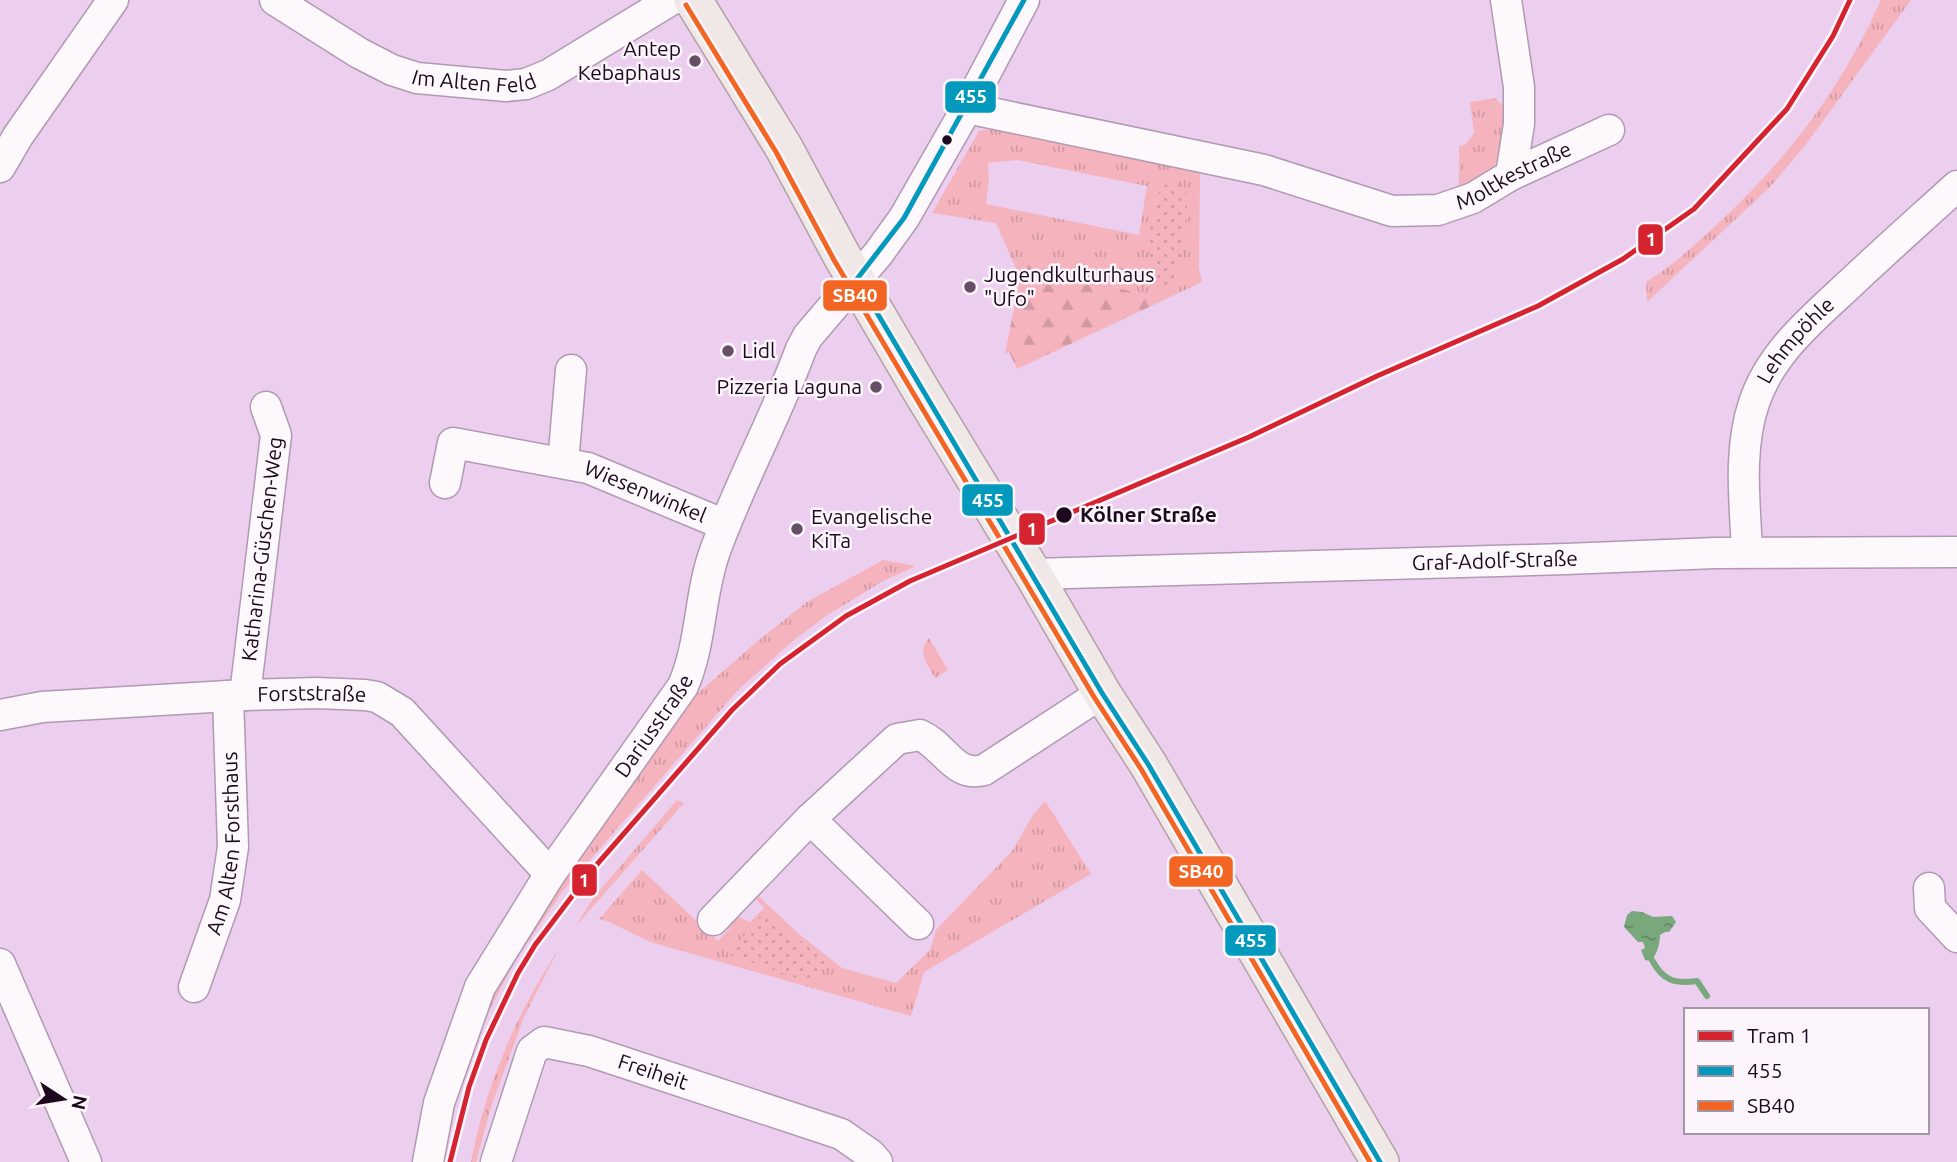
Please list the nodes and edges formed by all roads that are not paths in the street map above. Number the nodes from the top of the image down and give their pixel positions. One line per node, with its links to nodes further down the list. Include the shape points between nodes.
1 (113, 0): 9 (street)
2 (275, 0): 3 (street, Im Alten Feld, via 392,69 417,78 506,86 548,75)
3 (671, 0)
4 (693, 0): 12 (main road)
5 (1024, 0): 7 (street, Dariusstraße)
6 (1506, 0): 10 (street, via 1519,87)
7 (967, 108): 10 (street, Moltkestraße, via 1264,170 1392,211 1438,210 1472,198); 12 (street, Dariusstraße, via 904,218)
8 (1609, 130): 10 (street, Moltkestraße)
9 (0, 167)
10 (1511, 175)
11 (1957, 186): 18 (street, Lehmpöhle, via 1791,338 1768,374 1754,401 1744,458)
12 (857, 279): 17 (street, Dariusstraße, via 801,349); 20 (main road)
13 (571, 369): 15 (street, Wiesenwinkel)
14 (266, 407): 22 (street, Katharina-Güschen-Weg, via 276,435)
15 (563, 463): 16 (street, Wiesenwinkel, via 453,443); 17 (street, Wiesenwinkel, via 618,479)
16 (445, 483)
17 (725, 525): 25 (street, Dariusstraße, via 683,686)
18 (1747, 552): 19 (street, Graf-Adolf-Straße); 20 (street, Graf-Adolf-Straße)
19 (1957, 552)
20 (1032, 574): 21 (main road)
21 (1102, 693): 24 (street, via 977,772 963,770 923,736 897,739); 36 (main road)
22 (236, 695): 23 (street, Forststraße, via 43,707); 25 (street, Forststraße, via 352,693 393,706); 31 (street, Am Alten Forsthaus, via 233,847 225,900)
23 (0, 715)
24 (810, 819): 27 (street); 28 (street, via 877,895)
25 (550, 874): 33 (street, Dariusstraße, via 480,987 439,1103)
26 (1929, 888): 29 (street, via 1930,908)
27 (713, 920)
28 (918, 924)
29 (1957, 937)
30 (0, 964): 32 (street)
31 (194, 987)
32 (86, 1162)
33 (428, 1162)
34 (496, 1162): 35 (street, Freiheit, via 532,1051 544,1042 589,1051 841,1134)
35 (877, 1162)
36 (1380, 1162)

